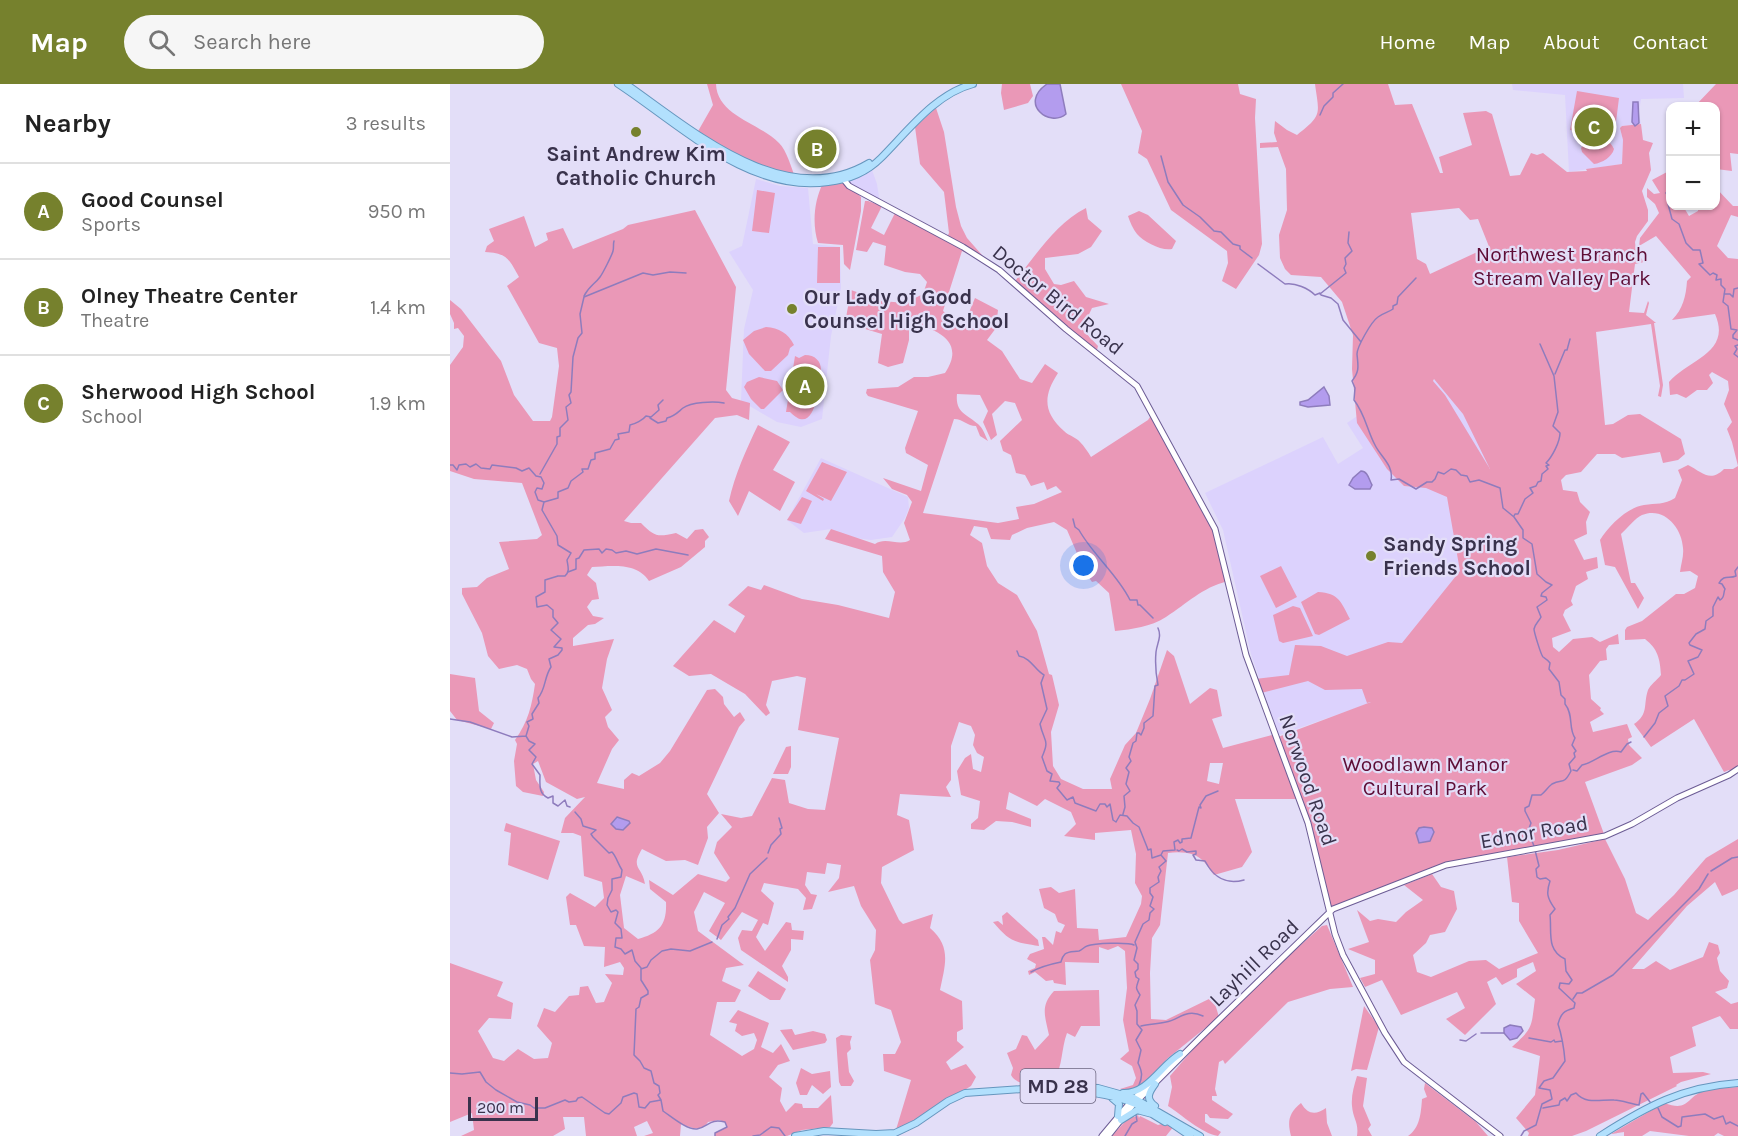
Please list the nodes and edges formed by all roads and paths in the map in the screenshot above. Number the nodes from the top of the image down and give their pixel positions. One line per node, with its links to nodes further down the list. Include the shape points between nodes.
1 (618, 84): 4 (main road, via 725,158 752,171 787,182 823,183)
2 (626, 84): 4 (main road, via 697,133 756,167 801,178)
3 (973, 84): 4 (main road, via 944,97 874,165)
4 (841, 178): 5 (main road, Doctor Bird Road, via 999,270 1131,379)
5 (1151, 410): 7 (main road, Norwood Road, via 1215,529 1246,655 1308,822)
6 (1738, 769): 7 (main road, Ednor Road, via 1605,836 1446,865)
7 (1330, 912): 8 (main road, Layhill Road); 9 (main road, Norwood Road)
8 (1316, 925): 9 (main road, via 1326,922); 10 (main road, Layhill Road)
9 (1333, 927): 20 (main road, Norwood Road, via 1352,973 1404,1062)
10 (1201, 1037): 11 (main road, Layhill Road); 13 (main road, Layhill Road)
11 (1180, 1054): 15 (main road, via 1143,1087 1129,1093); 17 (main road, Layhill Road)
12 (1738, 1083): 19 (main road, via 1704,1086 1662,1101)
13 (1155, 1084): 17 (main road, Layhill Road); 22 (main road, via 1149,1092 1150,1102 1189,1126)
14 (980, 1091): 15 (main road, MD 28, via 1067,1086); 16 (main road, MD 28); 23 (main road, MD 28, via 958,1095 895,1132 837,1131)
15 (1113, 1092): 17 (main road, MD 28)
16 (1103, 1095): 17 (main road, MD 28); 18 (main road, via 1118,1101)
17 (1135, 1101): 18 (main road, Layhill Road); 21 (main road); 22 (main road)
18 (1119, 1118): 21 (main road, via 1143,1111); 24 (main road, Layhill Road); 25 (main road, Layhill Road)
19 (1622, 1122): 28 (main road); 29 (main road)
20 (1485, 1125): 26 (main road, Norwood Road); 27 (main road, Norwood Road)
21 (1181, 1129): 22 (main road)
22 (1195, 1135)
23 (795, 1136)
24 (1102, 1136)
25 (1108, 1136)
26 (1495, 1136)
27 (1500, 1136)
28 (1593, 1136)
29 (1600, 1136)

